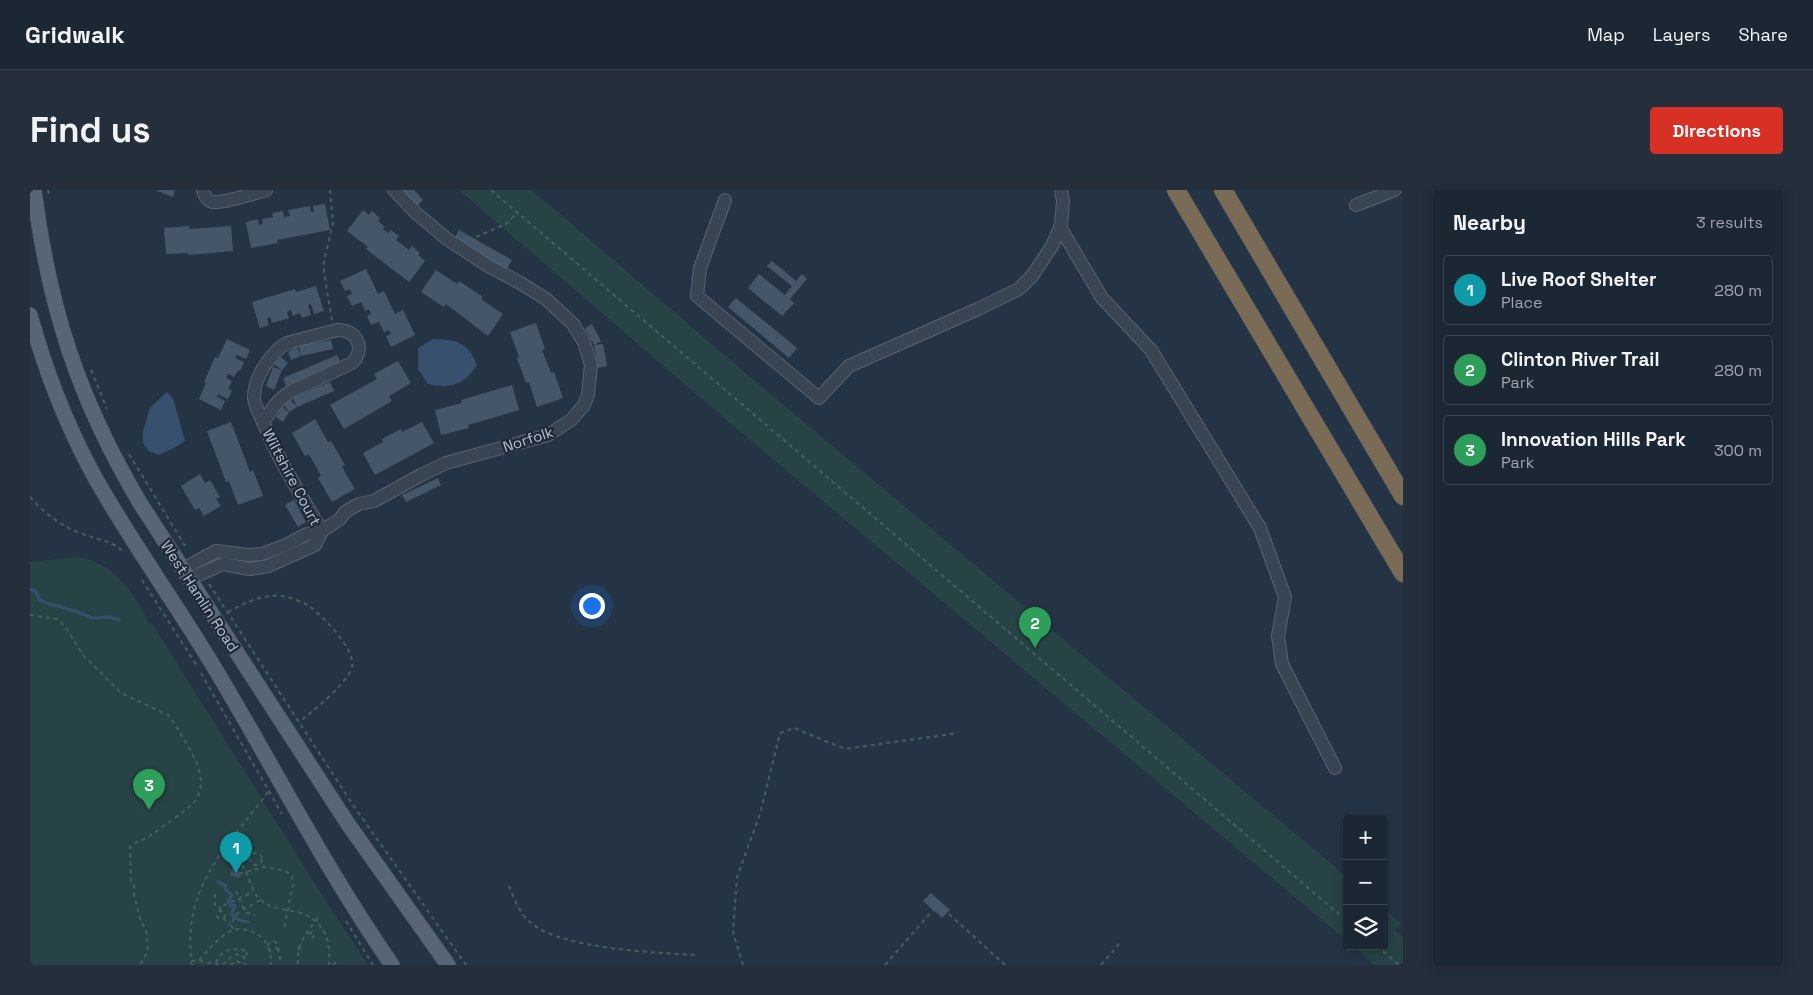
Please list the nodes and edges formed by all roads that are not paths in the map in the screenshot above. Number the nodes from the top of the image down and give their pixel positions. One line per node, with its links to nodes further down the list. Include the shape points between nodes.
1 (34, 190): 14 (main road, West Hamlin Road, via 48,275)
2 (203, 190): 3 (street, via 205,197 213,202)
3 (266, 190)
4 (394, 190): 17 (street, Norfolk, via 447,239 546,299 573,324 589,353 591,379 588,395 572,420 548,435 446,463 374,502 353,507)
5 (1061, 190): 11 (street)
6 (1176, 190): 22 (highway)
7 (1223, 190): 16 (highway)
8 (1395, 190): 10 (street)
9 (725, 200): 11 (street, via 700,268 697,296 818,398 849,366 1019,288 1032,276)
10 (1356, 205)
11 (1060, 227): 24 (street, via 1102,298 1151,350 1260,528 1285,597 1278,636 1282,664)
12 (30, 315): 13 (main road, West Hamlin Road)
13 (43, 358): 14 (main road, via 58,350); 23 (main road, West Hamlin Road, via 88,465)
14 (71, 360): 21 (main road, West Hamlin Road, via 98,427 140,504)
15 (263, 423): 15 (street, Wiltshire Court, via 254,397 269,358 280,347 287,342 334,330 343,329 355,337 359,352 352,363 280,398); 17 (street, Wiltshire Court, via 275,451)
16 (1403, 496)
17 (322, 531): 19 (street, Norfolk, via 307,534)
18 (225, 551): 19 (street, Norfolk, via 256,555); 20 (street); 21 (street, Norfolk, via 216,551)
19 (289, 551): 20 (street, Norfolk, via 260,568)
20 (227, 564): 21 (street)
21 (192, 571): 23 (main road, via 175,583); 26 (main road, West Hamlin Road, via 348,824)
22 (1403, 573)
23 (156, 576): 25 (main road, West Hamlin Road, via 221,677 337,882)
24 (1334, 768)
25 (392, 965)
26 (448, 965)

